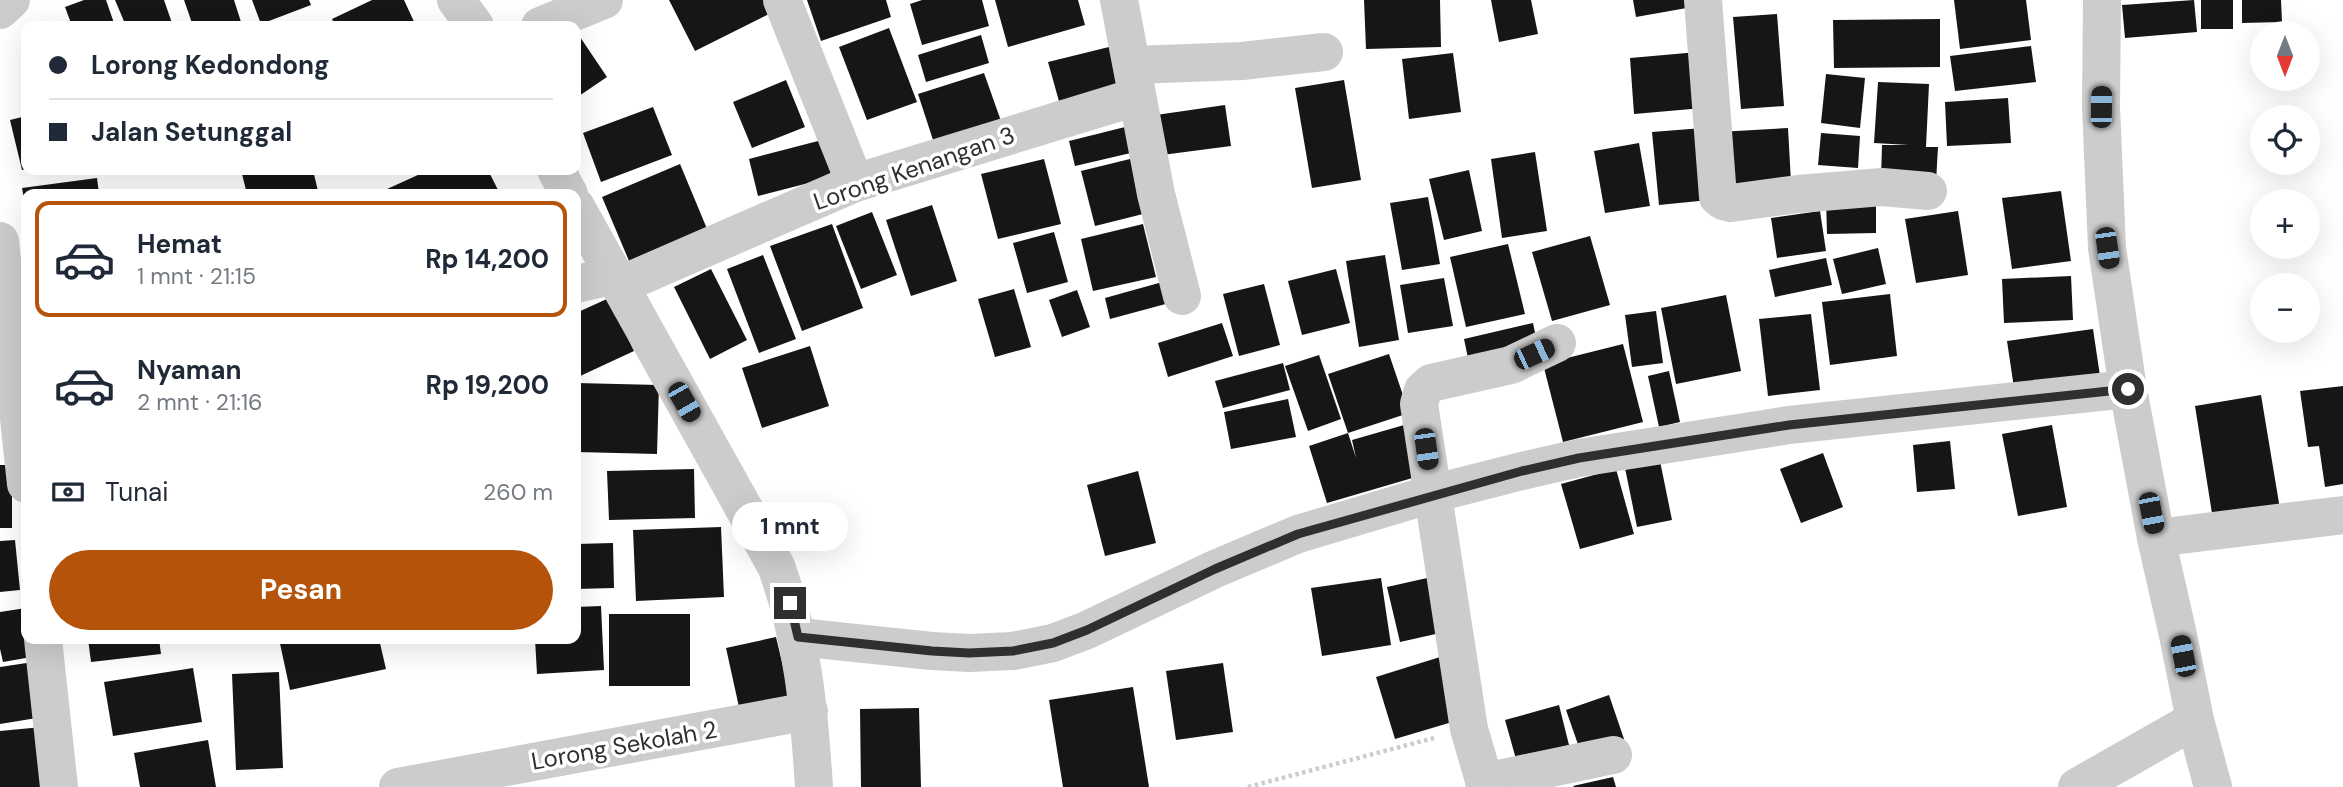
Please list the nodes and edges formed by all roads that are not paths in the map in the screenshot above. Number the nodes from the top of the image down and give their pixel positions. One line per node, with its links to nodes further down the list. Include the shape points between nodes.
1 (11, 0): 8 (street)
2 (456, 0): 9 (street)
3 (604, 0): 10 (street)
4 (782, 0): 13 (street)
5 (1119, 0): 12 (street)
6 (1703, 0): 14 (street, via 1718,197 1731,203 1882,187)
7 (2102, 0): 21 (street, via 2107,248)
8 (0, 10)
9 (471, 21)
10 (552, 21)
11 (1324, 52): 12 (street, Lorong Kenangan 3, via 1242,61)
12 (1135, 81): 13 (street, Lorong Kenangan 3); 19 (street, via 1156,194)
13 (855, 183): 17 (street, Lorong Kenangan 3)
14 (1928, 191)
15 (581, 216): 17 (street)
16 (0, 240): 22 (street)
17 (616, 281): 18 (street, Lorong Kenangan 3); 26 (street, via 776,566)
18 (581, 284)
19 (1182, 296)
20 (1557, 343): 23 (street, via 1511,365 1431,383 1423,390 1419,404)
21 (2128, 389): 23 (street, via 1789,425 1579,458); 25 (street)
22 (21, 437)
23 (1432, 494): 26 (street, via 1258,549 1053,643 969,653); 32 (street, via 1469,729)
24 (2343, 515): 25 (street)
25 (2156, 538): 29 (street)
26 (798, 637): 28 (street)
27 (44, 644): 33 (street)
28 (809, 711): 31 (street, Lorong Sekolah 2); 35 (street)
29 (2195, 720): 36 (street); 37 (street)
30 (1613, 755): 32 (street)
31 (456, 782): 34 (street, Lorong Sekolah 2)
32 (1485, 785)
33 (59, 787)
34 (398, 787)
35 (814, 787)
36 (2077, 787)
37 (2213, 787)

